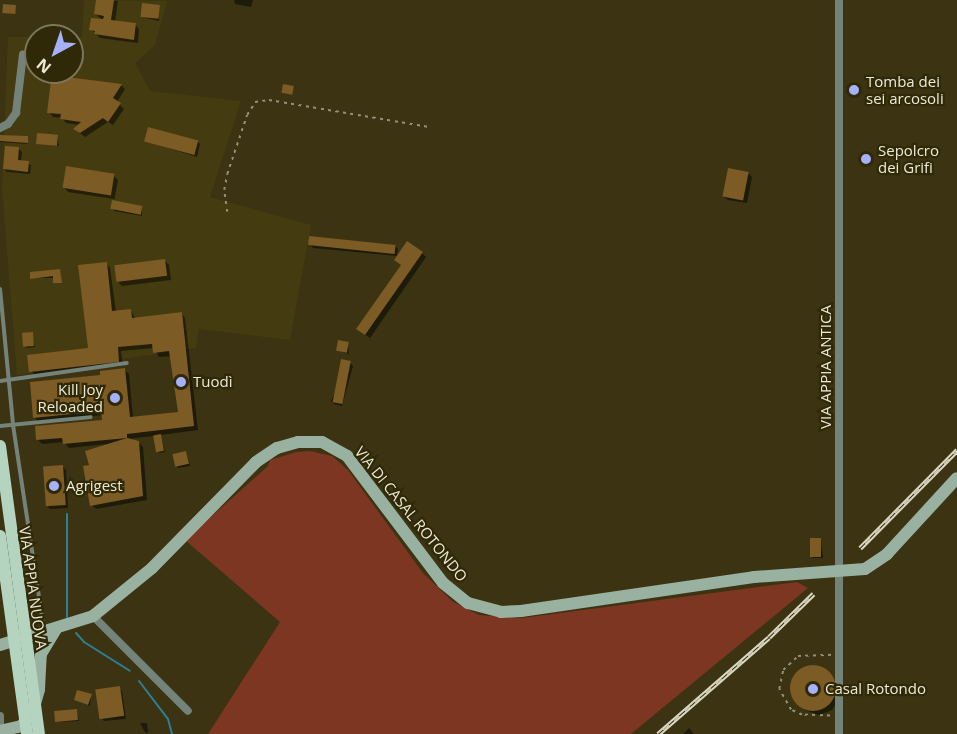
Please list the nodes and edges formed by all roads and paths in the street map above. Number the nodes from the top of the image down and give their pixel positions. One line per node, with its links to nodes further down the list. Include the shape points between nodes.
1 (839, 0): 16 (street, VIA APPIA ANTICA)
2 (23, 54): 4 (street, via 17,110 8,124)
3 (428, 127): 5 (path, via 280,102 255,102 227,174)
4 (0, 128)
5 (227, 213)
6 (0, 289): 8 (lane)
7 (127, 363): 8 (lane)
8 (8, 380): 9 (lane); 11 (lane)
9 (0, 381)
10 (91, 417): 11 (lane)
11 (13, 425): 12 (lane); 18 (lane)
12 (0, 426)
13 (0, 446): 19 (main road, VIA APPIA NUOVA)
14 (957, 478): 16 (street, VIA DI CASAL ROTONDO, via 879,561 865,569)
15 (0, 536): 19 (main road, VIA APPIA NUOVA)
16 (840, 572): 17 (street, VIA DI CASAL ROTONDO, via 754,577 521,611 482,609 462,600 440,579 351,460 334,447 307,441 281,446 256,462 152,568); 20 (street, VIA APPIA ANTICA)
17 (93, 616): 18 (street, VIA DI CASAL ROTONDO); 22 (street)
18 (50, 631): 19 (street, VIA DI CASAL ROTONDO); 21 (street, via 41,654)
19 (12, 641): 21 (main road, VIA APPIA NUOVA); 25 (main road, VIA APPIA NUOVA)
20 (840, 656): 23 (street, VIA APPIA ANTICA); 23 (path, via 798,656 783,670 779,689 791,710 802,715)
21 (36, 707): 25 (street); 28 (main road, VIA APPIA NUOVA)
22 (188, 711)
23 (840, 715): 29 (street, VIA APPIA ANTICA)
24 (0, 716): 26 (street)
25 (26, 728): 26 (street)
26 (0, 731): 27 (street)
27 (10, 734)
28 (39, 734)
29 (839, 734)

